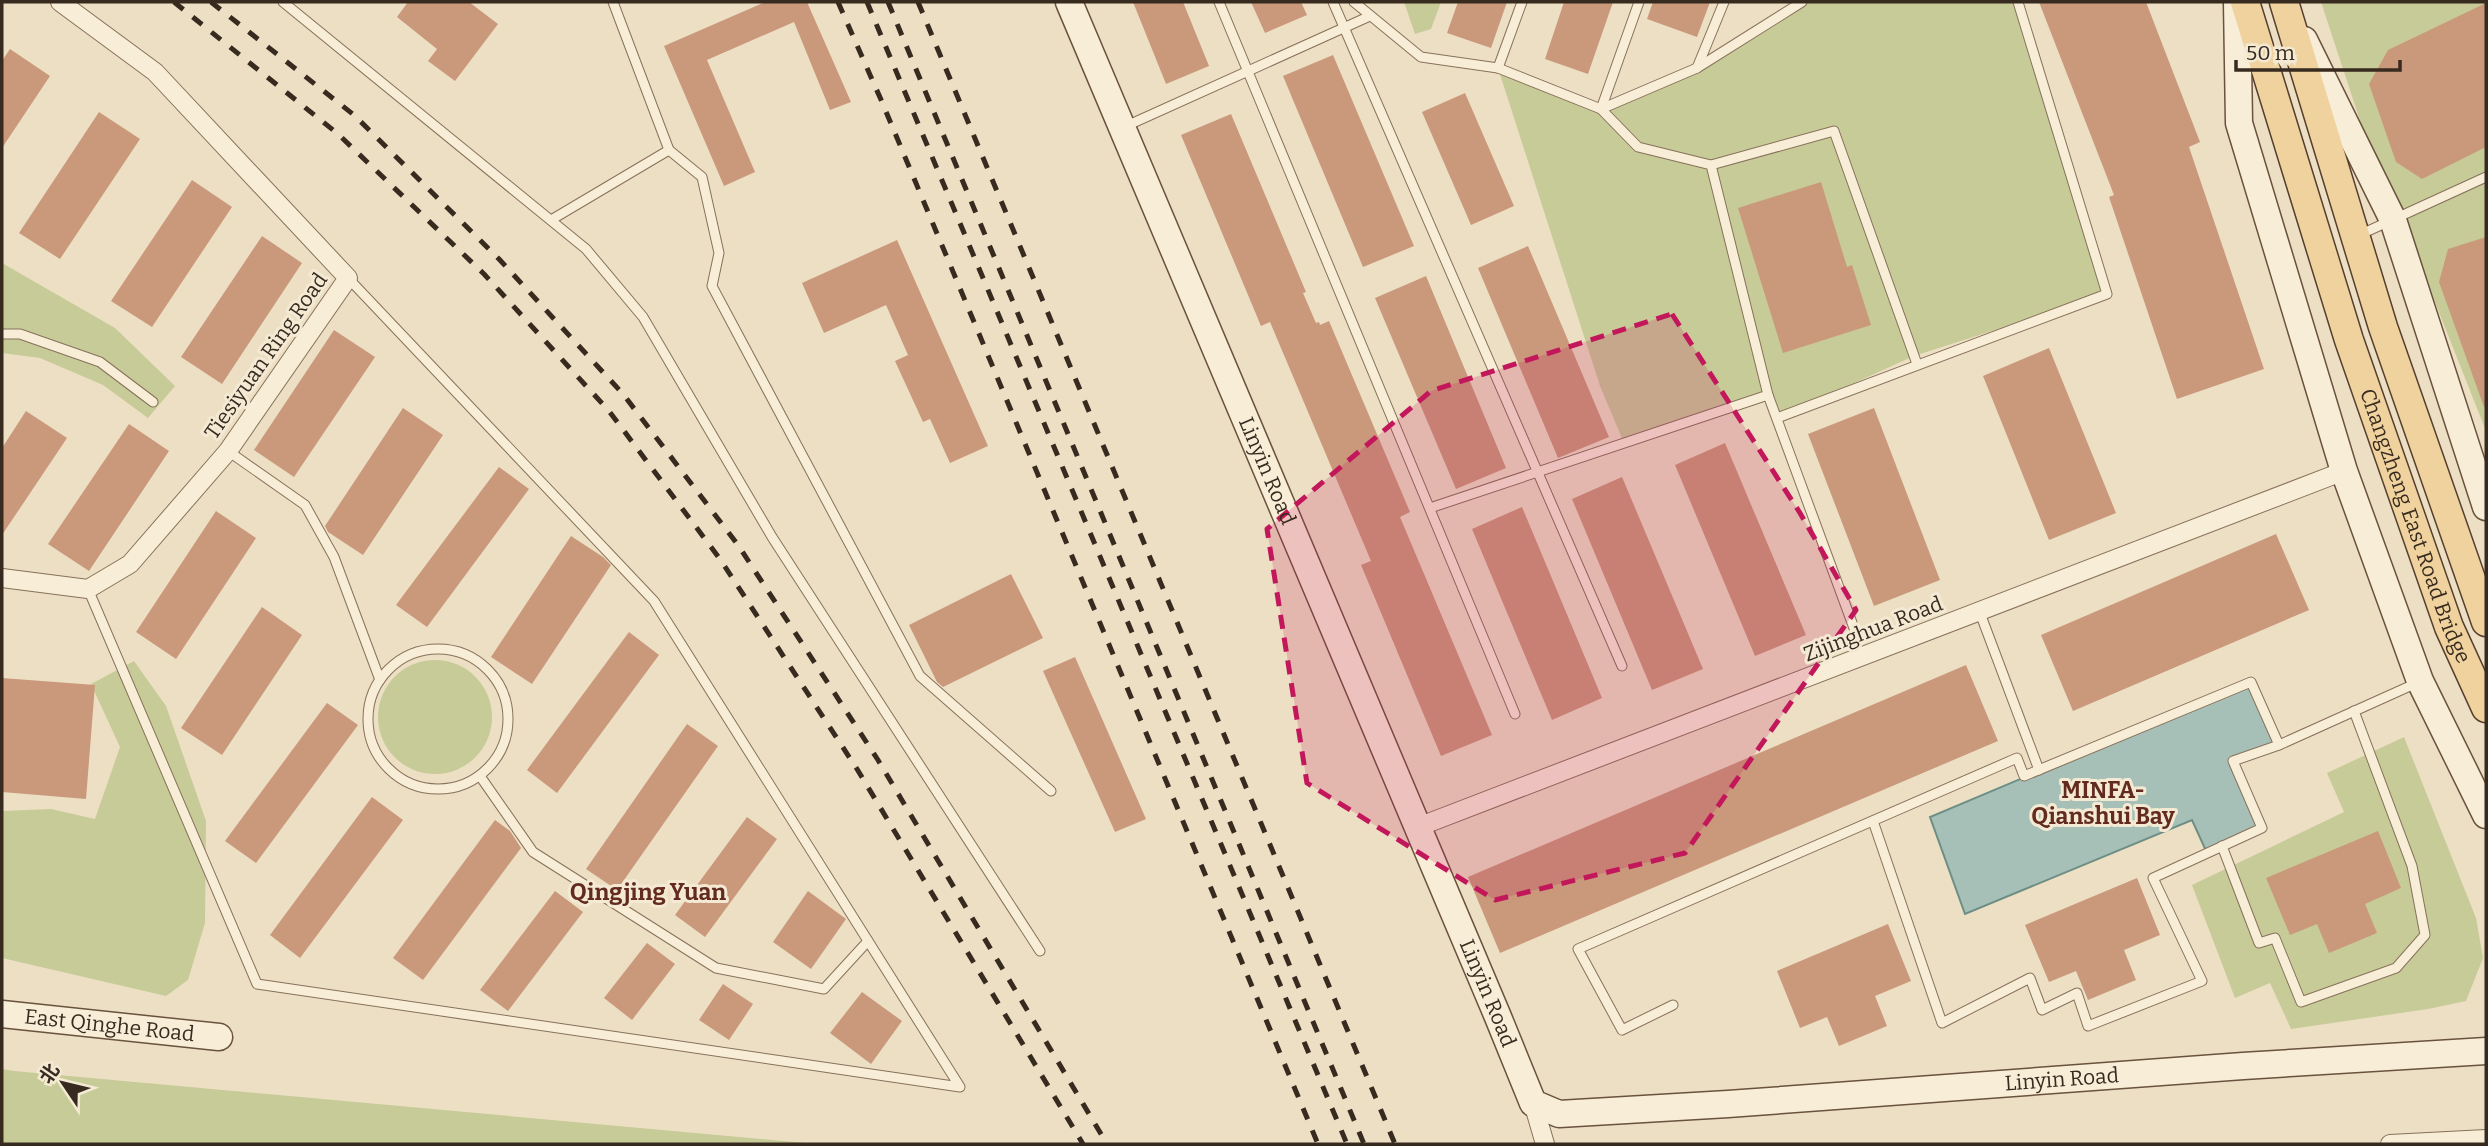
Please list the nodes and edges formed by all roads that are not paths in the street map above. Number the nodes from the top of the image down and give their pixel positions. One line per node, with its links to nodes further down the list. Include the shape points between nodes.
1 (60, 2): 29 (street, Tiesiyuan Ring Road, via 155,72)
2 (283, 2): 26 (lane)
3 (613, 2): 23 (lane)
4 (1069, 2): 22 (street, Linyin Road)
5 (1219, 2): 20 (lane)
6 (1333, 2): 17 (lane)
7 (1354, 2): 16 (lane)
8 (1522, 2): 18 (lane)
9 (1639, 2): 21 (lane)
10 (1724, 2): 19 (lane)
11 (1802, 2): 19 (lane)
12 (2018, 2): 31 (lane, via 2106,294)
13 (2237, 2): 36 (street, via 2239,123)
14 (2245, 2): 48 (main road, Changzheng East Road Bridge, via 2349,340 2449,626)
15 (2284, 2): 27 (street); 28 (main road, Changzheng East Road Bridge)
16 (1370, 16): 17 (lane); 18 (lane, via 1421,57)
17 (1344, 28): 20 (lane); 37 (lane)
18 (1498, 68): 21 (lane)
19 (1698, 68): 21 (lane)
20 (1248, 71): 22 (lane); 39 (lane)
21 (1601, 109): 24 (lane, via 1638,147)
22 (1122, 128): 57 (street, Linyin Road)
23 (669, 150): 26 (lane); 54 (lane, via 702,177 719,253 712,286 920,676)
24 (1711, 165): 31 (lane, via 1834,131); 32 (lane)
25 (2486, 177): 27 (lane)
26 (551, 220): 60 (lane, via 586,248 643,317 772,537)
27 (2393, 220): 28 (lane); 38 (street)
28 (2356, 236): 43 (main road, Changzheng East Road Bridge)
29 (348, 278): 35 (street, Tiesiyuan Ring Road); 59 (lane, via 654,601)
30 (2, 334): 33 (lane, via 20,334 100,362)
31 (1917, 364): 34 (lane)
32 (1768, 395): 34 (lane); 37 (lane)
33 (153, 402)
34 (1777, 418): 44 (lane)
35 (228, 452): 41 (street, Tiesiyuan Ring Road, via 130,564); 46 (lane, via 305,505 334,557)
36 (2344, 471): 42 (street, Zijinghua Road); 47 (street)
37 (1538, 472): 39 (lane); 45 (lane)
38 (2486, 507)
39 (1430, 509): 50 (lane)
40 (2, 578): 41 (street)
41 (88, 589): 59 (lane, via 257,984 960,1087)
42 (1980, 613): 52 (lane); 57 (street, Zijinghua Road)
43 (2486, 622)
44 (1857, 639)
45 (1622, 666)
46 (380, 680): 53 (lane, via 370,703 368,727 375,750 389,770 410,784 434,789 458,787); 53 (lane, via 394,664 435,648 477,660 494,675 505,694 506,738 497,758)
47 (2420, 681): 49 (lane); 55 (street)
48 (2486, 708)
49 (2354, 711): 51 (lane); 58 (lane, via 2412,866 2425,935 2396,968 2301,1002 2275,938 2259,943)
50 (1515, 714)
51 (2279, 745): 52 (lane, via 2251,682); 58 (lane, via 2233,761 2262,828)
52 (2039, 770): 56 (lane, via 2024,776 2017,758)
53 (480, 776): 59 (lane, via 533,852 716,968 824,989)
54 (1051, 791)
55 (2486, 815)
56 (1873, 821): 58 (lane, via 1942,1023 2030,978 2042,1010 2077,993 2088,1026 2202,981 2153,878); 61 (lane, via 1578,949 1622,1030)
57 (1418, 827): 65 (street, Linyin Road)
58 (2222, 846)
59 (869, 941)
60 (1040, 951)
61 (1673, 1005)
62 (2, 1014): 63 (street, East Qinghe Road)
63 (219, 1037)
64 (2486, 1051): 65 (street, Linyin Road, via 1598,1112 1559,1114)
65 (1533, 1103): 67 (street)
66 (2486, 1139): 68 (street)
67 (1545, 1144)
68 (2390, 1144)

